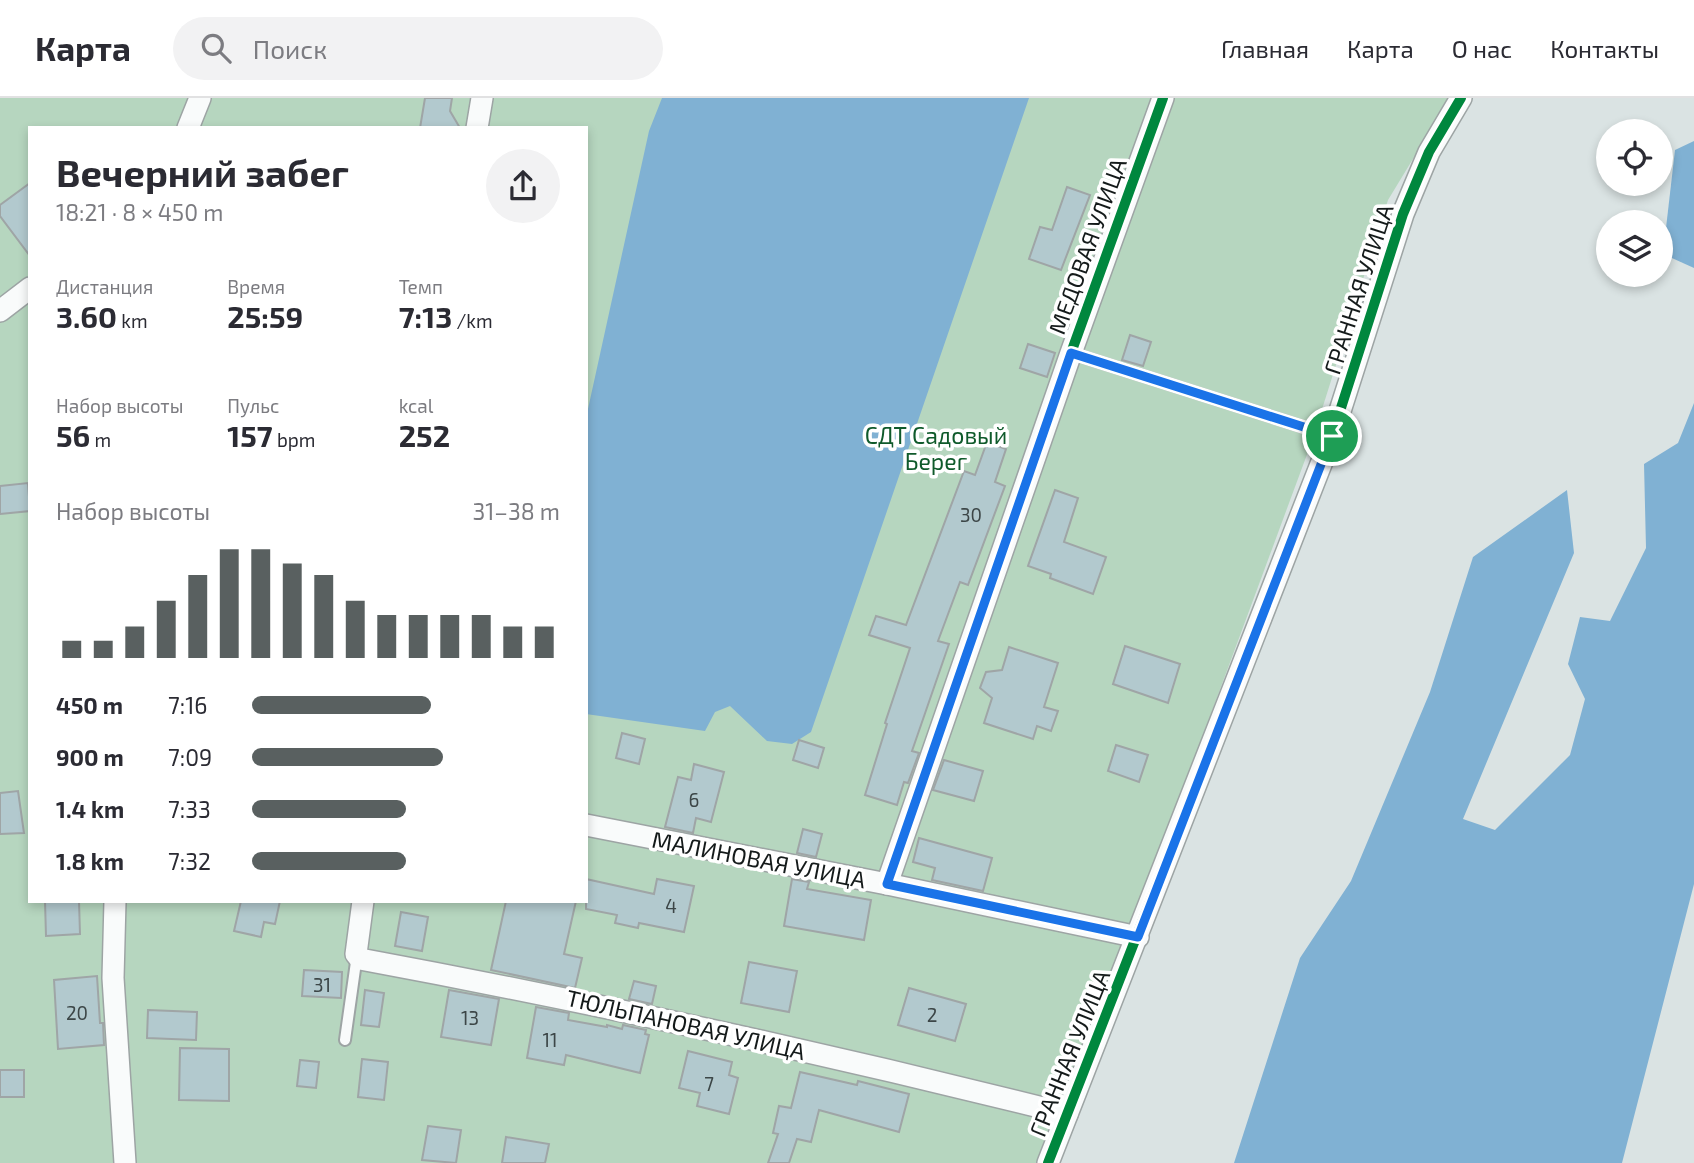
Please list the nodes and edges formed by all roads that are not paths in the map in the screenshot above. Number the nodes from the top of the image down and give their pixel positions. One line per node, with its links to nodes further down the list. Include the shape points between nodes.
1 (200, 98): 5 (street)
2 (482, 98): 6 (street)
3 (1163, 98): 9 (street, МЕДОВАЯ УЛИЦА)
4 (1461, 98): 10 (street, ГРАННАЯ УЛИЦА, via 1429,152 1403,214)
5 (189, 126)
6 (477, 126)
7 (28, 290): 8 (street)
8 (0, 311)
9 (1071, 353): 10 (lane); 12 (street, МЕДОВАЯ УЛИЦА)
10 (1332, 436): 15 (street, ГРАННАЯ УЛИЦА)
11 (588, 825): 12 (street, МАЛИНОВАЯ УЛИЦА)
12 (887, 884): 15 (street, МАЛИНОВАЯ УЛИЦА)
13 (115, 903): 19 (street, via 113,978)
14 (363, 903): 16 (street)
15 (1138, 937): 18 (street, ГРАННАЯ УЛИЦА)
16 (357, 955): 17 (lane); 18 (street, ТЮЛЬПАНОВАЯ УЛИЦА, via 836,1058)
17 (345, 1040)
18 (1067, 1114): 20 (street, ГРАННАЯ УЛИЦА)
19 (125, 1163)
20 (1048, 1163)

